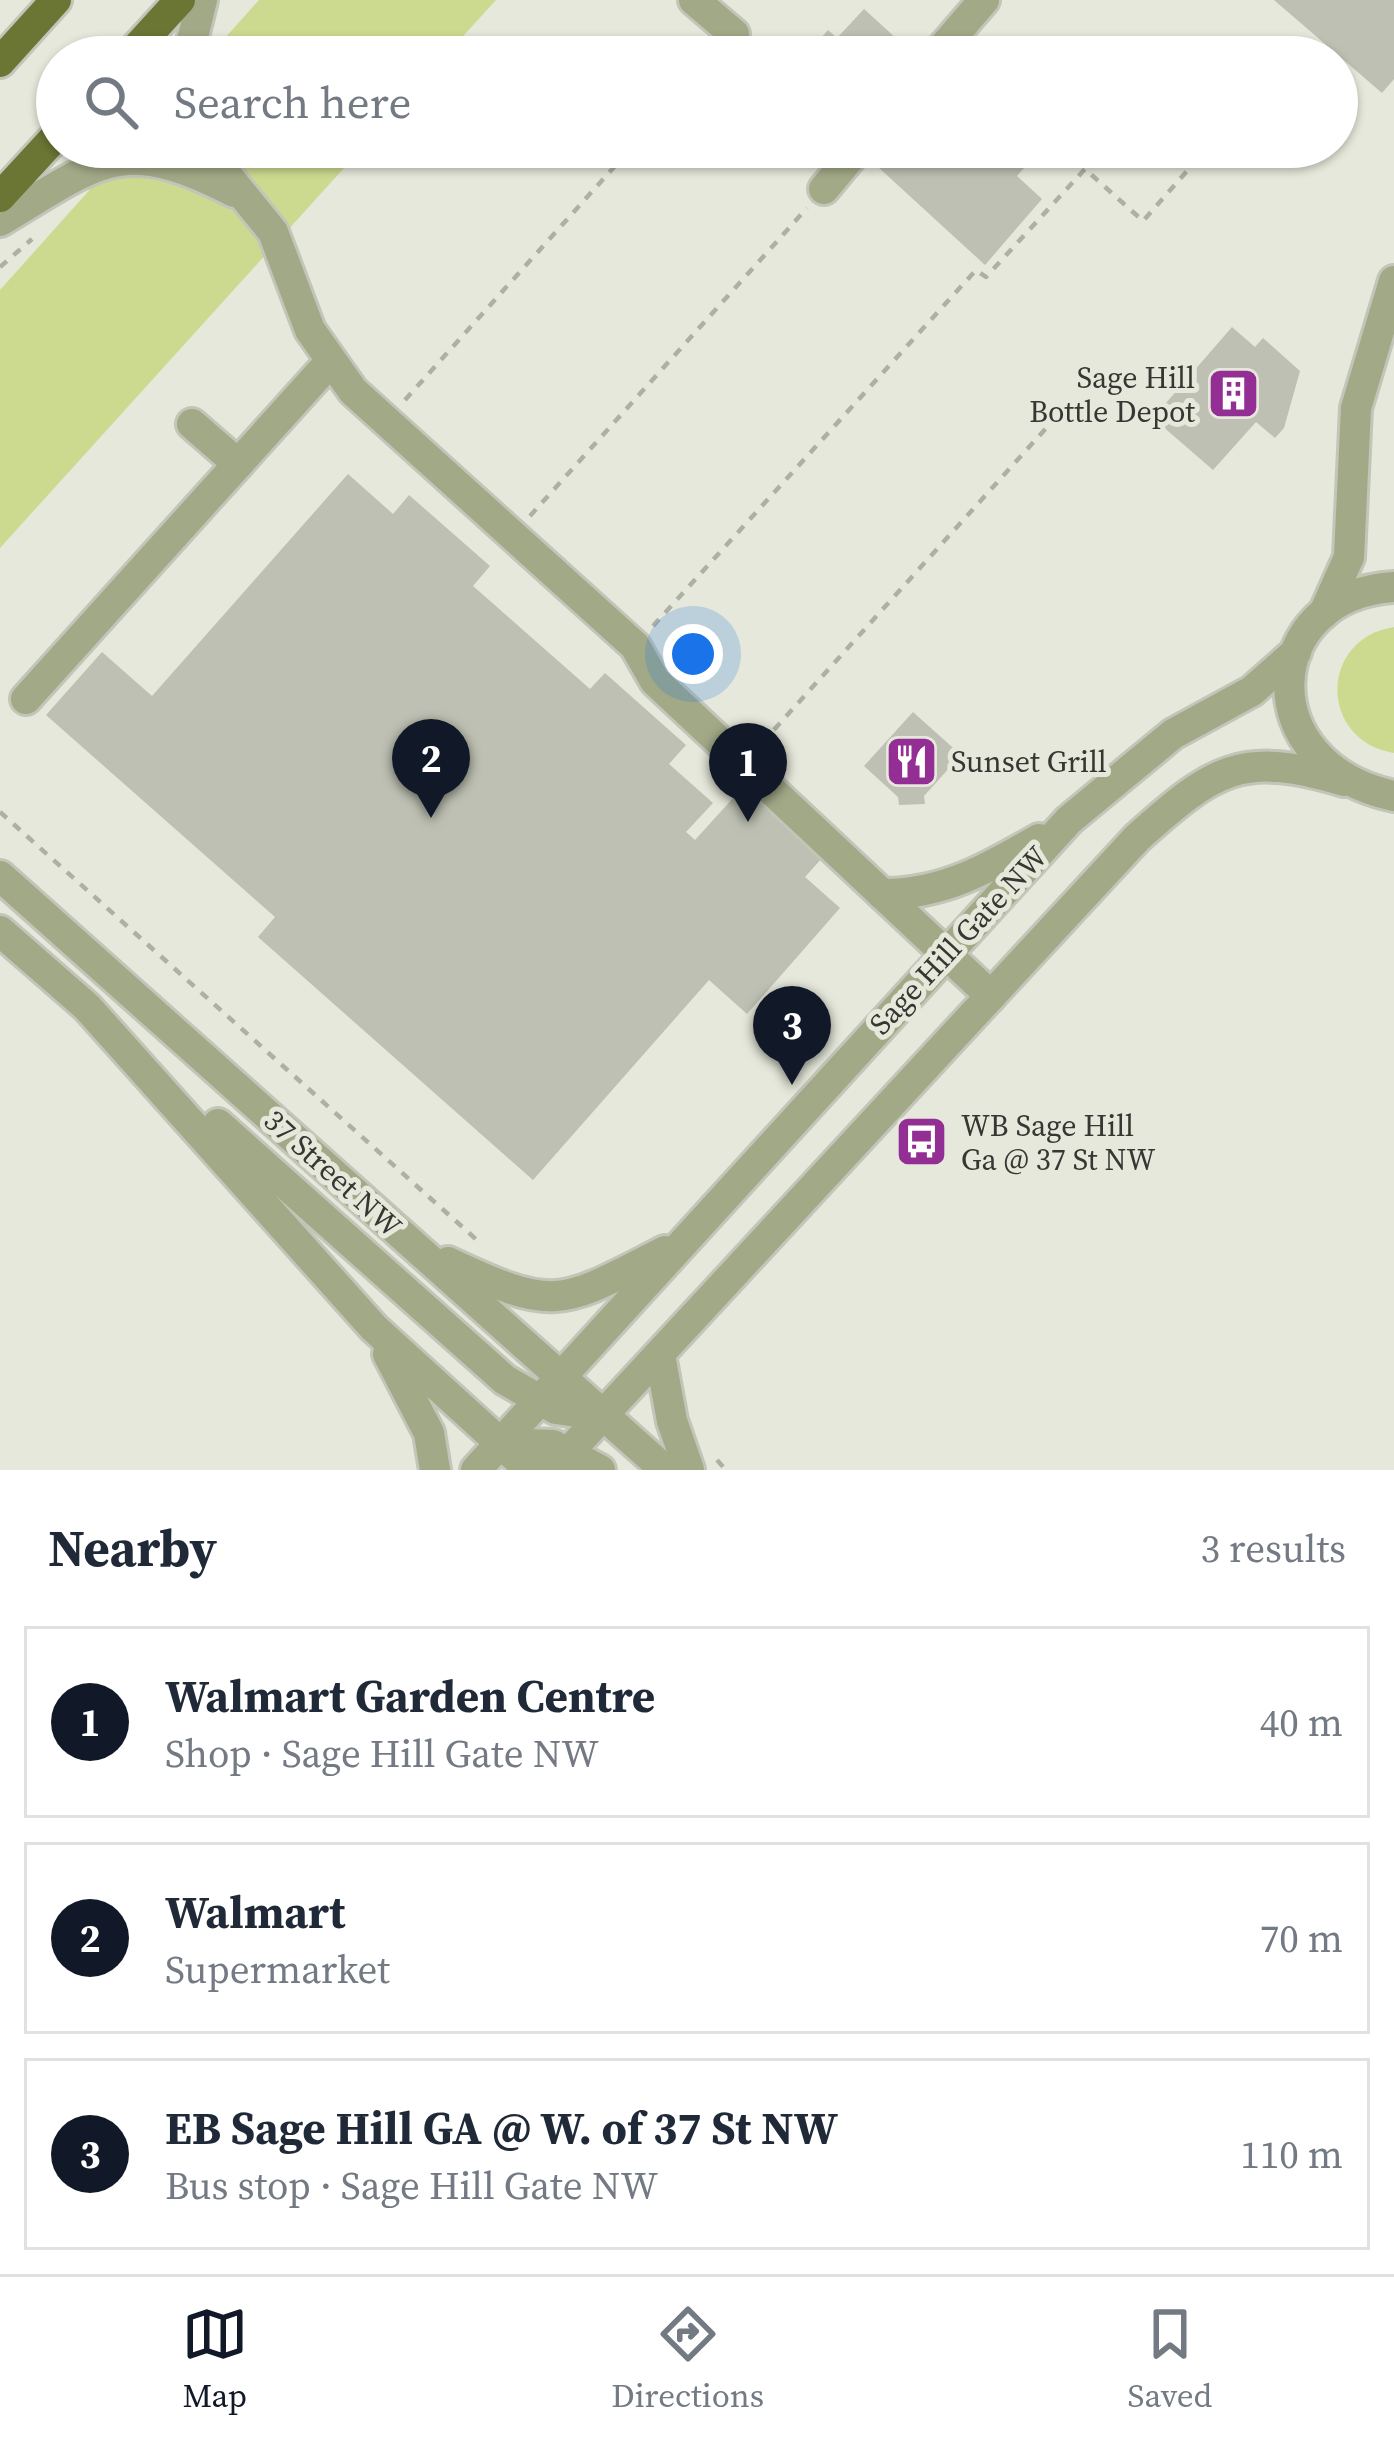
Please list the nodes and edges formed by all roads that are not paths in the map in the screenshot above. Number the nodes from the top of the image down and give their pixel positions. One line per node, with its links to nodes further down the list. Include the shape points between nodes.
1 (56, 0): 10 (main road)
2 (180, 0): 7 (main road)
3 (202, 0): 8 (street)
4 (694, 0): 6 (street)
5 (984, 0): 9 (street)
6 (734, 34)
7 (147, 36)
8 (193, 36)
9 (953, 36)
10 (0, 62)
11 (36, 158): 17 (main road)
12 (90, 168): 19 (street)
13 (188, 168): 18 (street)
14 (222, 168): 18 (street)
15 (842, 168): 16 (street)
16 (824, 189)
17 (0, 197)
18 (250, 201): 21 (street, via 273,232)
19 (0, 221)
20 (1394, 281): 25 (street, Sage Hill Gate NW, via 1356,408 1348,557)
21 (330, 362): 23 (street); 32 (street, via 635,646 655,682)
22 (192, 424): 23 (street)
23 (238, 464): 27 (street)
24 (1394, 587): 25 (street, via 1347,597)
25 (1324, 613): 26 (street, Sage Hill Gate NW)
26 (1296, 652): 28 (street, via 1292,712 1302,740); 30 (street, Sage Hill Gate NW, via 1252,691 1173,734)
27 (26, 699)
28 (1344, 781): 29 (street, Sage Hill Gate NW); 35 (street, Sage Hill Gate NW, via 1286,764 1246,766 1209,780 1137,838)
29 (1394, 796)
30 (1070, 820): 32 (street, via 972,877 915,895); 34 (street, Sage Hill Gate NW)
31 (0, 875): 38 (street, 37 Street NW)
32 (882, 894): 34 (street)
33 (0, 931): 36 (street, 37 Street NW)
34 (945, 951): 35 (street); 37 (street, Sage Hill Gate NW)
35 (991, 996): 40 (street, Sage Hill Gate NW)
36 (87, 1007): 39 (street, 37 Street NW); 42 (street)
37 (682, 1242): 38 (street, via 583,1290 536,1298); 41 (street, Sage Hill Gate NW)
38 (416, 1246): 41 (street, 37 Street NW)
39 (374, 1328): 44 (street, 37 Street NW); 47 (street, via 429,1433)
40 (660, 1355): 43 (street, Sage Hill Gate NW); 46 (street, via 672,1421)
41 (560, 1377): 42 (street, Sage Hill Gate NW); 43 (street, 37 Street NW)
42 (538, 1401): 43 (street); 44 (street, Sage Hill Gate NW)
43 (604, 1416): 45 (street, Sage Hill Gate NW); 51 (street, 37 Street NW)
44 (500, 1443): 45 (street, via 540,1443); 48 (street, Sage Hill Gate NW); 49 (street, 37 Street NW)
45 (560, 1462): 50 (street)
46 (701, 1462)
47 (435, 1470)
48 (476, 1470)
49 (530, 1470)
50 (599, 1470)
51 (665, 1470)

